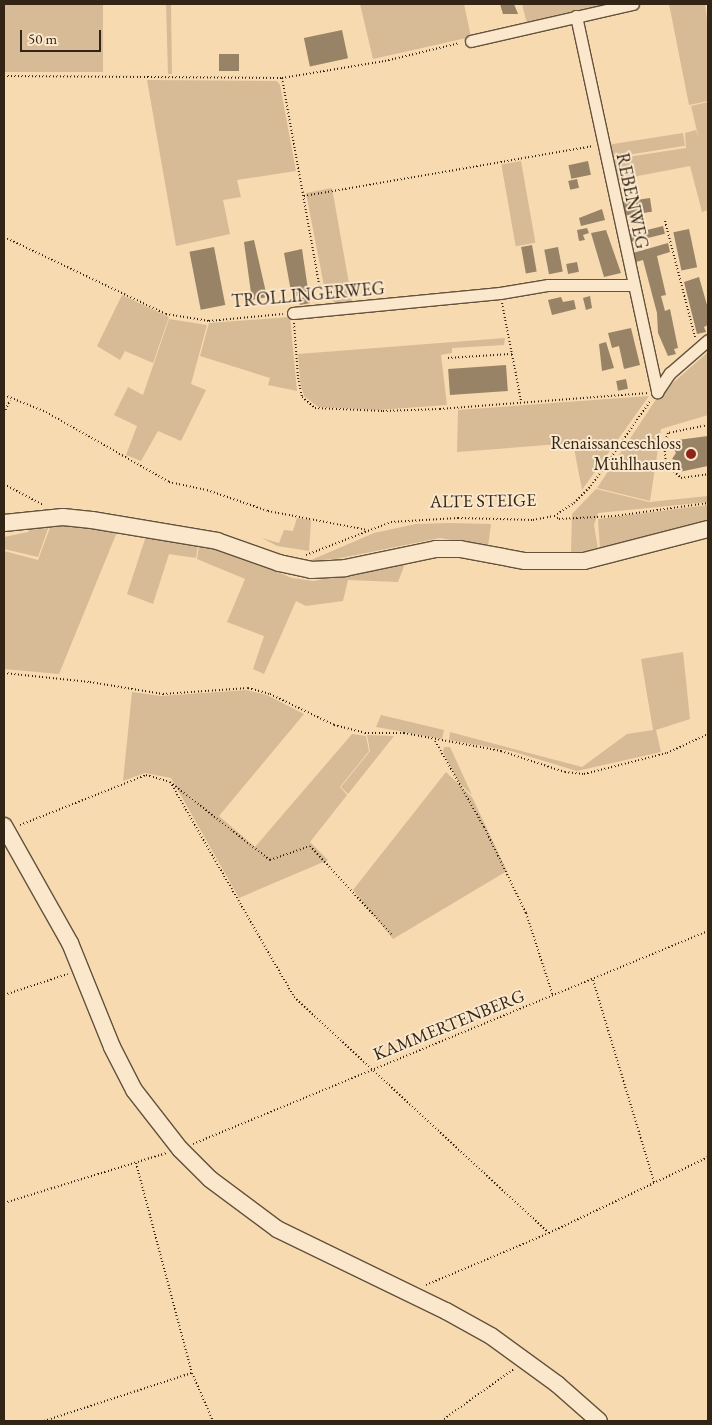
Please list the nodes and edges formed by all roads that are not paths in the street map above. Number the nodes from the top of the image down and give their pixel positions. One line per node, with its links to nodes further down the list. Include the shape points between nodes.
1 (633, 4): 2 (street)
2 (576, 16): 3 (street); 4 (street, REBENWEG)
3 (472, 41)
4 (632, 285): 5 (street, TROLLINGERWEG, via 548,285 500,293); 6 (street, REBENWEG, via 656,392 670,373)
5 (293, 313)
6 (708, 340)
7 (4, 523): 8 (street, via 63,517 92,520 217,541 279,563 310,570 345,568 436,549 460,549 525,561 584,561)
8 (708, 529)
9 (5, 828): 10 (street, via 83,969 112,1047 134,1090 157,1124 192,1161 242,1206 276,1229 491,1336 525,1359)
10 (599, 1421)

